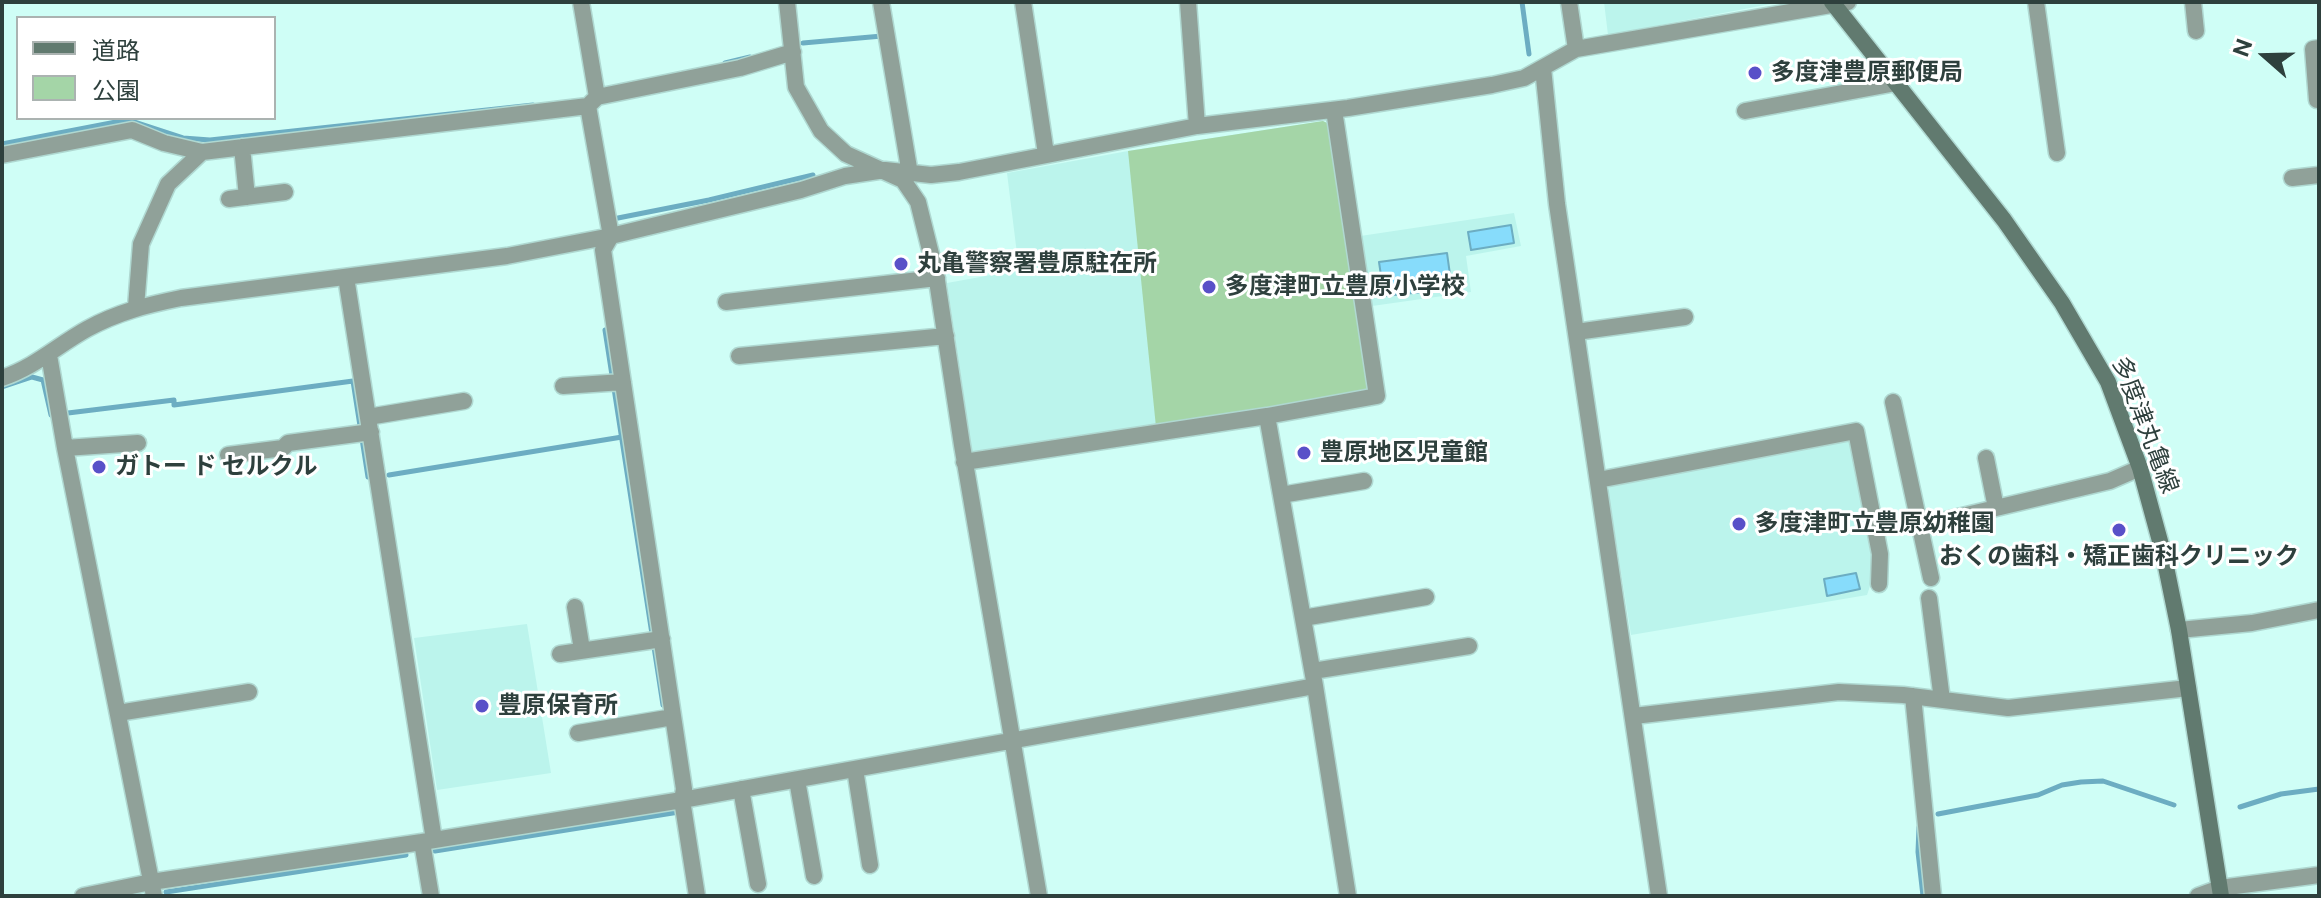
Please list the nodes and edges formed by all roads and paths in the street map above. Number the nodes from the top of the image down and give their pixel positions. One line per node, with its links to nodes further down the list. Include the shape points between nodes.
1 (581, 2): 17 (street)
2 (787, 2): 13 (street)
3 (881, 2): 27 (street)
4 (1023, 2): 24 (street)
5 (1188, 2): 20 (street)
6 (1569, 2): 12 (street)
7 (2036, 2): 23 (street)
8 (2193, 2): 10 (street)
9 (1838, 3): 12 (street); 15 (main road, 多度津丸亀線)
10 (2196, 31)
11 (2319, 48): 16 (street, via 2313,49)
12 (1576, 49): 14 (street)
13 (793, 52): 17 (street); 26 (street, via 796,87 821,131 846,154)
14 (1543, 68): 18 (street, via 1492,85); 39 (street)
15 (1896, 83): 19 (street); 55 (main road, 多度津丸亀線, via 2062,303 2108,382)
16 (2317, 100)
17 (593, 101): 21 (street); 33 (street)
18 (1334, 110): 20 (street); 48 (street, via 1377,396)
19 (1745, 111)
20 (1197, 126): 24 (street)
21 (242, 147): 22 (street); 31 (street)
22 (202, 152): 25 (street, via 132,130); 37 (street, via 168,184 141,244)
23 (2057, 153)
24 (1046, 154): 27 (street, via 959,172)
25 (2, 155)
26 (885, 170): 27 (street); 33 (street); 35 (street, via 903,180 918,202)
27 (910, 174)
28 (2319, 175): 29 (street)
29 (2292, 178)
30 (285, 192): 31 (street)
31 (247, 197): 32 (street)
32 (229, 199)
33 (611, 236): 34 (street); 44 (street, via 603,250)
34 (346, 277): 37 (street); 49 (street)
35 (937, 278): 36 (street); 40 (street)
36 (726, 302)
37 (136, 307): 41 (street, via 87,329)
38 (1685, 317): 39 (street)
39 (1576, 332): 56 (street)
40 (946, 336): 42 (street); 54 (street)
41 (49, 355): 43 (street); 51 (street)
42 (739, 356)
43 (2, 378)
44 (616, 382): 45 (street); 69 (street)
45 (563, 386)
46 (464, 401): 49 (street)
47 (1893, 402): 60 (street)
48 (1267, 416): 54 (street); 58 (street)
49 (365, 429): 52 (street); 87 (street)
50 (138, 443): 51 (street)
51 (65, 448): 78 (street)
52 (228, 455)
53 (1986, 458): 59 (street)
54 (964, 462): 82 (street)
55 (2140, 468): 59 (street, via 2110,481); 68 (main road, 多度津丸亀線)
56 (1598, 480): 62 (street, via 1856,431 1880,554); 79 (street)
57 (1364, 481): 58 (street)
58 (1281, 495): 67 (street)
59 (1996, 508): 60 (street)
60 (1920, 526): 61 (street)
61 (1931, 578)
62 (1879, 584)
63 (1426, 597): 67 (street)
64 (1929, 598): 77 (street)
65 (575, 607): 71 (street)
66 (2319, 610): 68 (street)
67 (1303, 618): 73 (street)
68 (2179, 630): 74 (main road, 多度津丸亀線)
69 (656, 639): 71 (street); 80 (street)
70 (1469, 646): 73 (street)
71 (582, 650): 72 (street)
72 (560, 654)
73 (1314, 678): 82 (street); 98 (street)
74 (2188, 688): 77 (street, via 2008,708); 93 (main road, 多度津丸亀線)
75 (249, 692): 78 (street)
76 (1913, 696): 77 (street); 79 (street, via 1839,692); 100 (street)
77 (1942, 700)
78 (118, 713): 92 (street)
79 (1634, 716): 99 (street)
80 (673, 717): 81 (street); 86 (street)
81 (578, 733)
82 (1011, 742): 83 (street); 97 (street)
83 (855, 769): 84 (street); 88 (street)
84 (797, 780): 85 (street); 90 (street)
85 (741, 789): 86 (street); 91 (street)
86 (682, 800): 87 (street); 96 (street)
87 (428, 841): 92 (street); 95 (street)
88 (870, 865)
89 (2319, 875): 93 (street)
90 (814, 876)
91 (758, 884)
92 (153, 889): 94 (street)
93 (2220, 892): 101 (street)
94 (83, 896)
95 (431, 896)
96 (697, 896)
97 (1039, 896)
98 (1348, 896)
99 (1659, 896)
100 (1933, 896)
101 (2198, 896)

